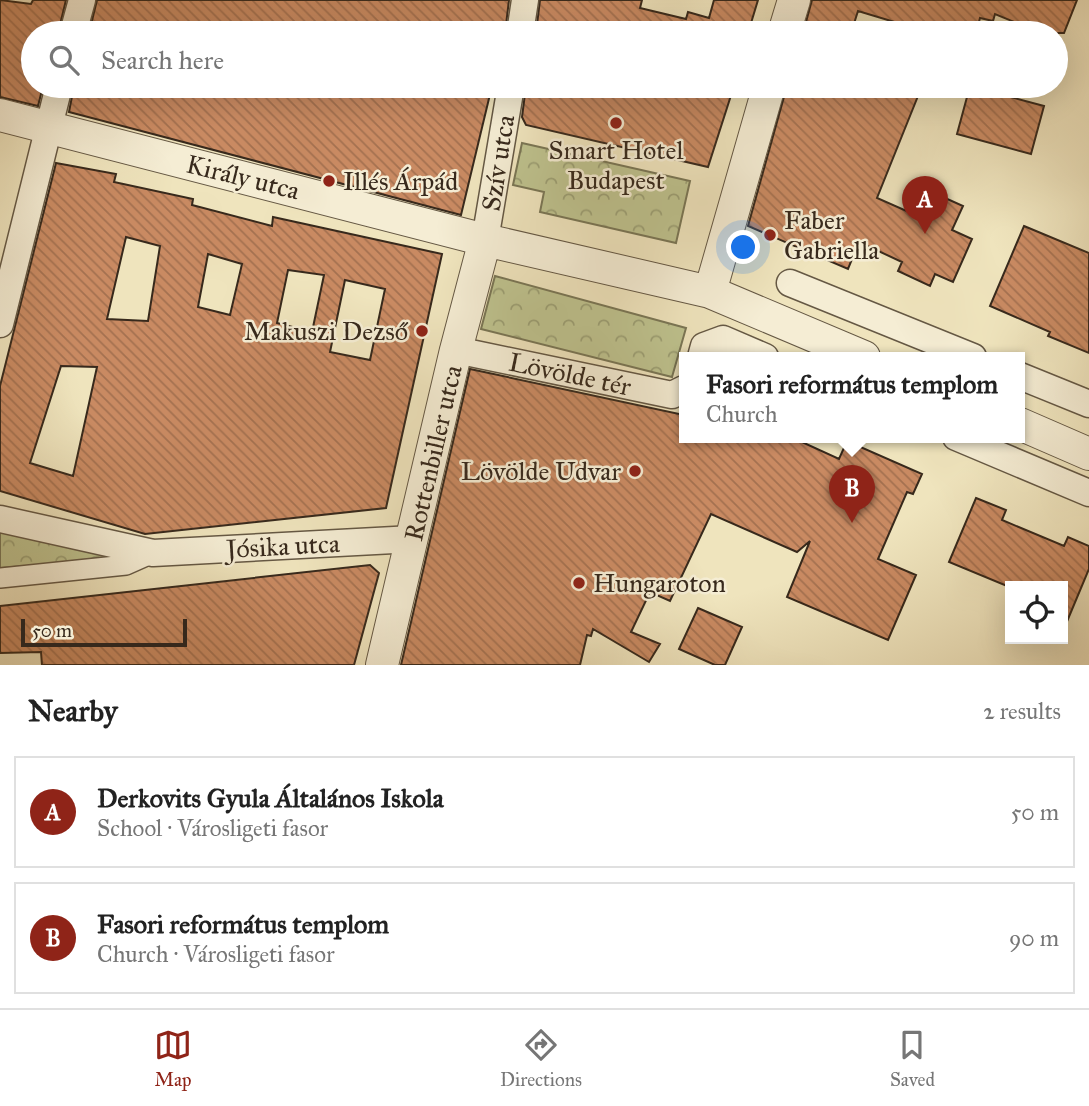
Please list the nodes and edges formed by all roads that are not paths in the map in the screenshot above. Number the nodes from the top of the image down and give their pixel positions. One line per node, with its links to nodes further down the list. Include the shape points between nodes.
1 (82, 0): 4 (street)
2 (525, 0): 5 (street)
3 (794, 0): 6 (street)
4 (76, 21)
5 (522, 21)
6 (788, 21)
7 (56, 98): 11 (street)
8 (508, 98): 12 (street, Szív utca)
9 (766, 98): 14 (street)
10 (0, 115): 11 (street, Király utca)
11 (48, 127): 12 (street, Király utca); 16 (street)
12 (485, 240): 14 (street); 17 (street, Rottenbiller utca)
13 (790, 283): 15 (street)
14 (710, 292): 20 (street)
15 (867, 314): 21 (street); 22 (street)
16 (0, 324)
17 (456, 350): 24 (street, Lövölde tér, via 672,395); 31 (street, Rottenbiller utca)
18 (703, 351): 19 (street, via 723,339)
19 (753, 352)
20 (853, 352)
21 (858, 352)
22 (961, 352)
23 (1025, 378): 25 (street)
24 (679, 392)
25 (1089, 404)
26 (1025, 426): 28 (street)
27 (970, 443): 29 (street)
28 (1089, 454)
29 (1089, 493)
30 (0, 519): 32 (street, Jósika utca)
31 (414, 539): 32 (street, Jósika utca); 34 (street, Rottenbiller utca)
32 (153, 553): 33 (street, Jósika utca, via 126,565)
33 (0, 578)
34 (382, 665)

